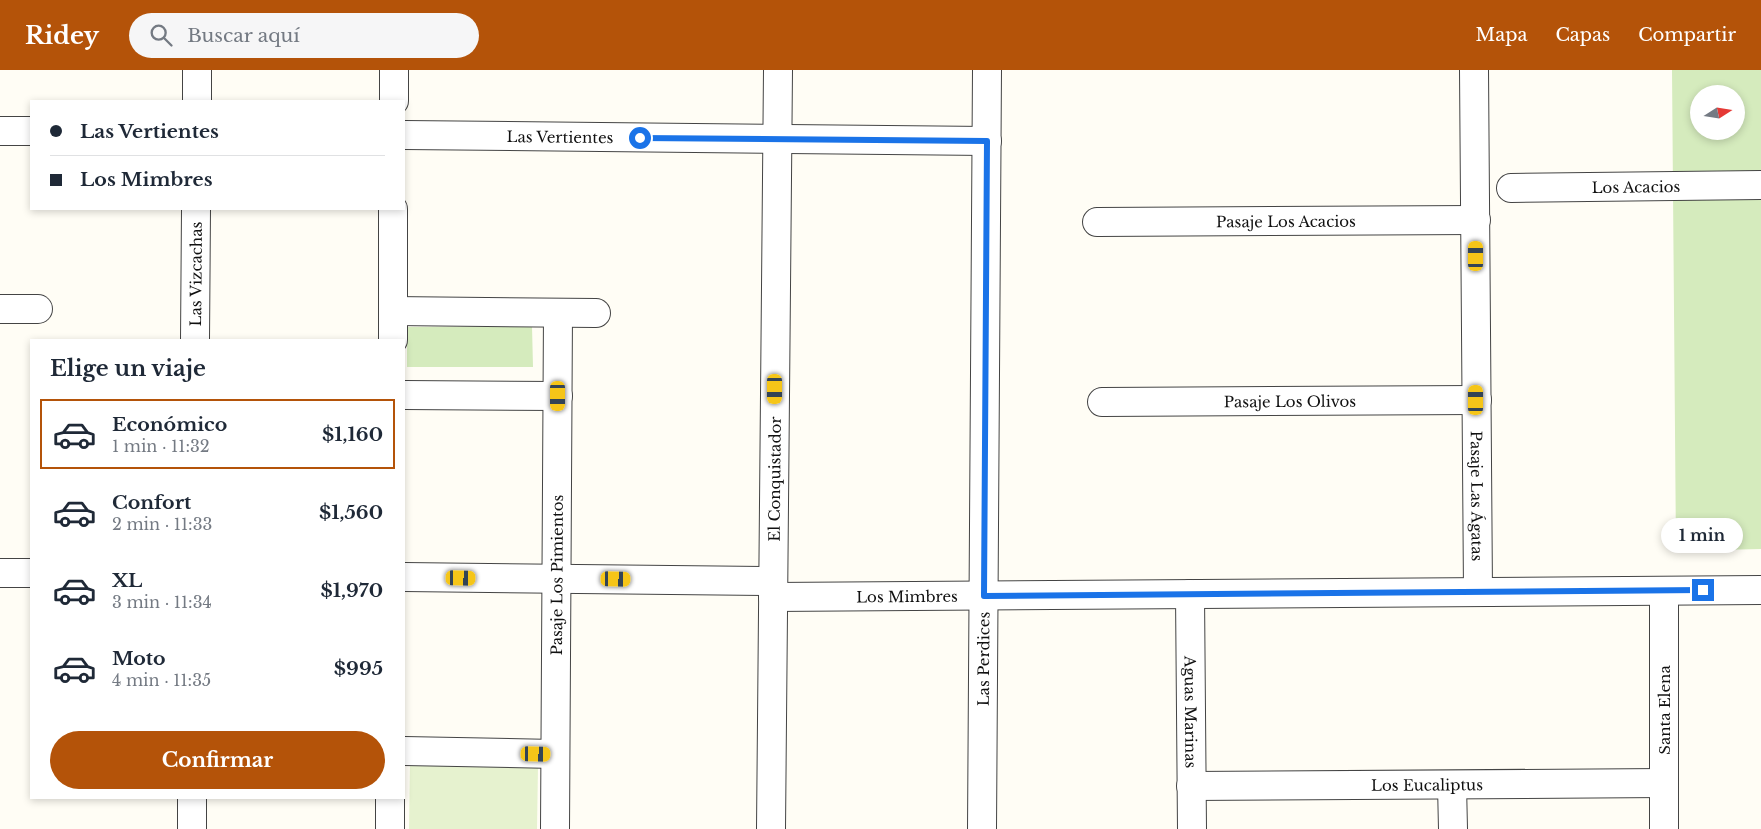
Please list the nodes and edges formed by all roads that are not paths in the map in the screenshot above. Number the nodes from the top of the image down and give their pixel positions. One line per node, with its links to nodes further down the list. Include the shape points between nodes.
1 (197, 70): 6 (street)
2 (394, 70): 7 (street)
3 (778, 70): 11 (street, El Conquistador)
4 (988, 70): 12 (street, Las Perdices)
5 (1474, 70): 17 (street, Pasaje Las Ágatas)
6 (196, 100)
7 (394, 100)
8 (0, 131): 9 (street)
9 (30, 132)
10 (405, 135): 11 (street, Las Vertientes)
11 (777, 139): 12 (street, Las Vertientes); 34 (street, El Conquistador)
12 (987, 141): 39 (street, Las Perdices)
13 (1761, 185): 14 (street, Los Acacios)
14 (1511, 188)
15 (196, 210): 24 (street, Las Vizcachas)
16 (393, 210): 21 (street)
17 (1476, 220): 18 (street, Pasaje Los Acacios); 28 (street, Pasaje Las Ágatas)
18 (1097, 222)
19 (0, 309): 20 (street)
20 (38, 309)
21 (393, 311): 22 (street); 25 (street)
22 (558, 313): 23 (street); 27 (street, Pasaje Los Pimientos)
23 (596, 313)
24 (195, 339)
25 (393, 339)
26 (405, 395): 27 (street)
27 (558, 396): 33 (street, Pasaje Los Pimientos)
28 (1476, 400): 29 (street, Pasaje Los Olivos); 37 (street, Pasaje Las Ágatas)
29 (1102, 402)
30 (0, 573): 31 (street)
31 (30, 573)
32 (405, 577): 33 (street, Los Mimbres)
33 (556, 579): 34 (street, Los Mimbres); 41 (street, Pasaje Los Pimientos)
34 (773, 589): 39 (street, Los Mimbres); 50 (street, El Conquistador)
35 (1761, 590): 36 (street, Los Mimbres)
36 (1664, 591): 37 (street, Los Mimbres); 42 (street, Santa Elena)
37 (1478, 592): 38 (street, Los Mimbres)
38 (1190, 594): 39 (street, Los Mimbres); 44 (street, Aguas Marinas)
39 (984, 596): 51 (street, Las Perdices)
40 (405, 752): 41 (street)
41 (555, 754): 49 (street, Pasaje Los Pimientos)
42 (1664, 783): 43 (street, Los Eucaliptus); 54 (street, Santa Elena)
43 (1452, 785): 44 (street, Los Eucaliptus); 53 (street)
44 (1191, 786): 52 (street, Aguas Marinas)
45 (192, 799): 47 (street)
46 (390, 799): 48 (street)
47 (192, 829)
48 (390, 829)
49 (555, 829)
50 (771, 829)
51 (982, 829)
52 (1192, 829)
53 (1453, 829)
54 (1664, 829)

